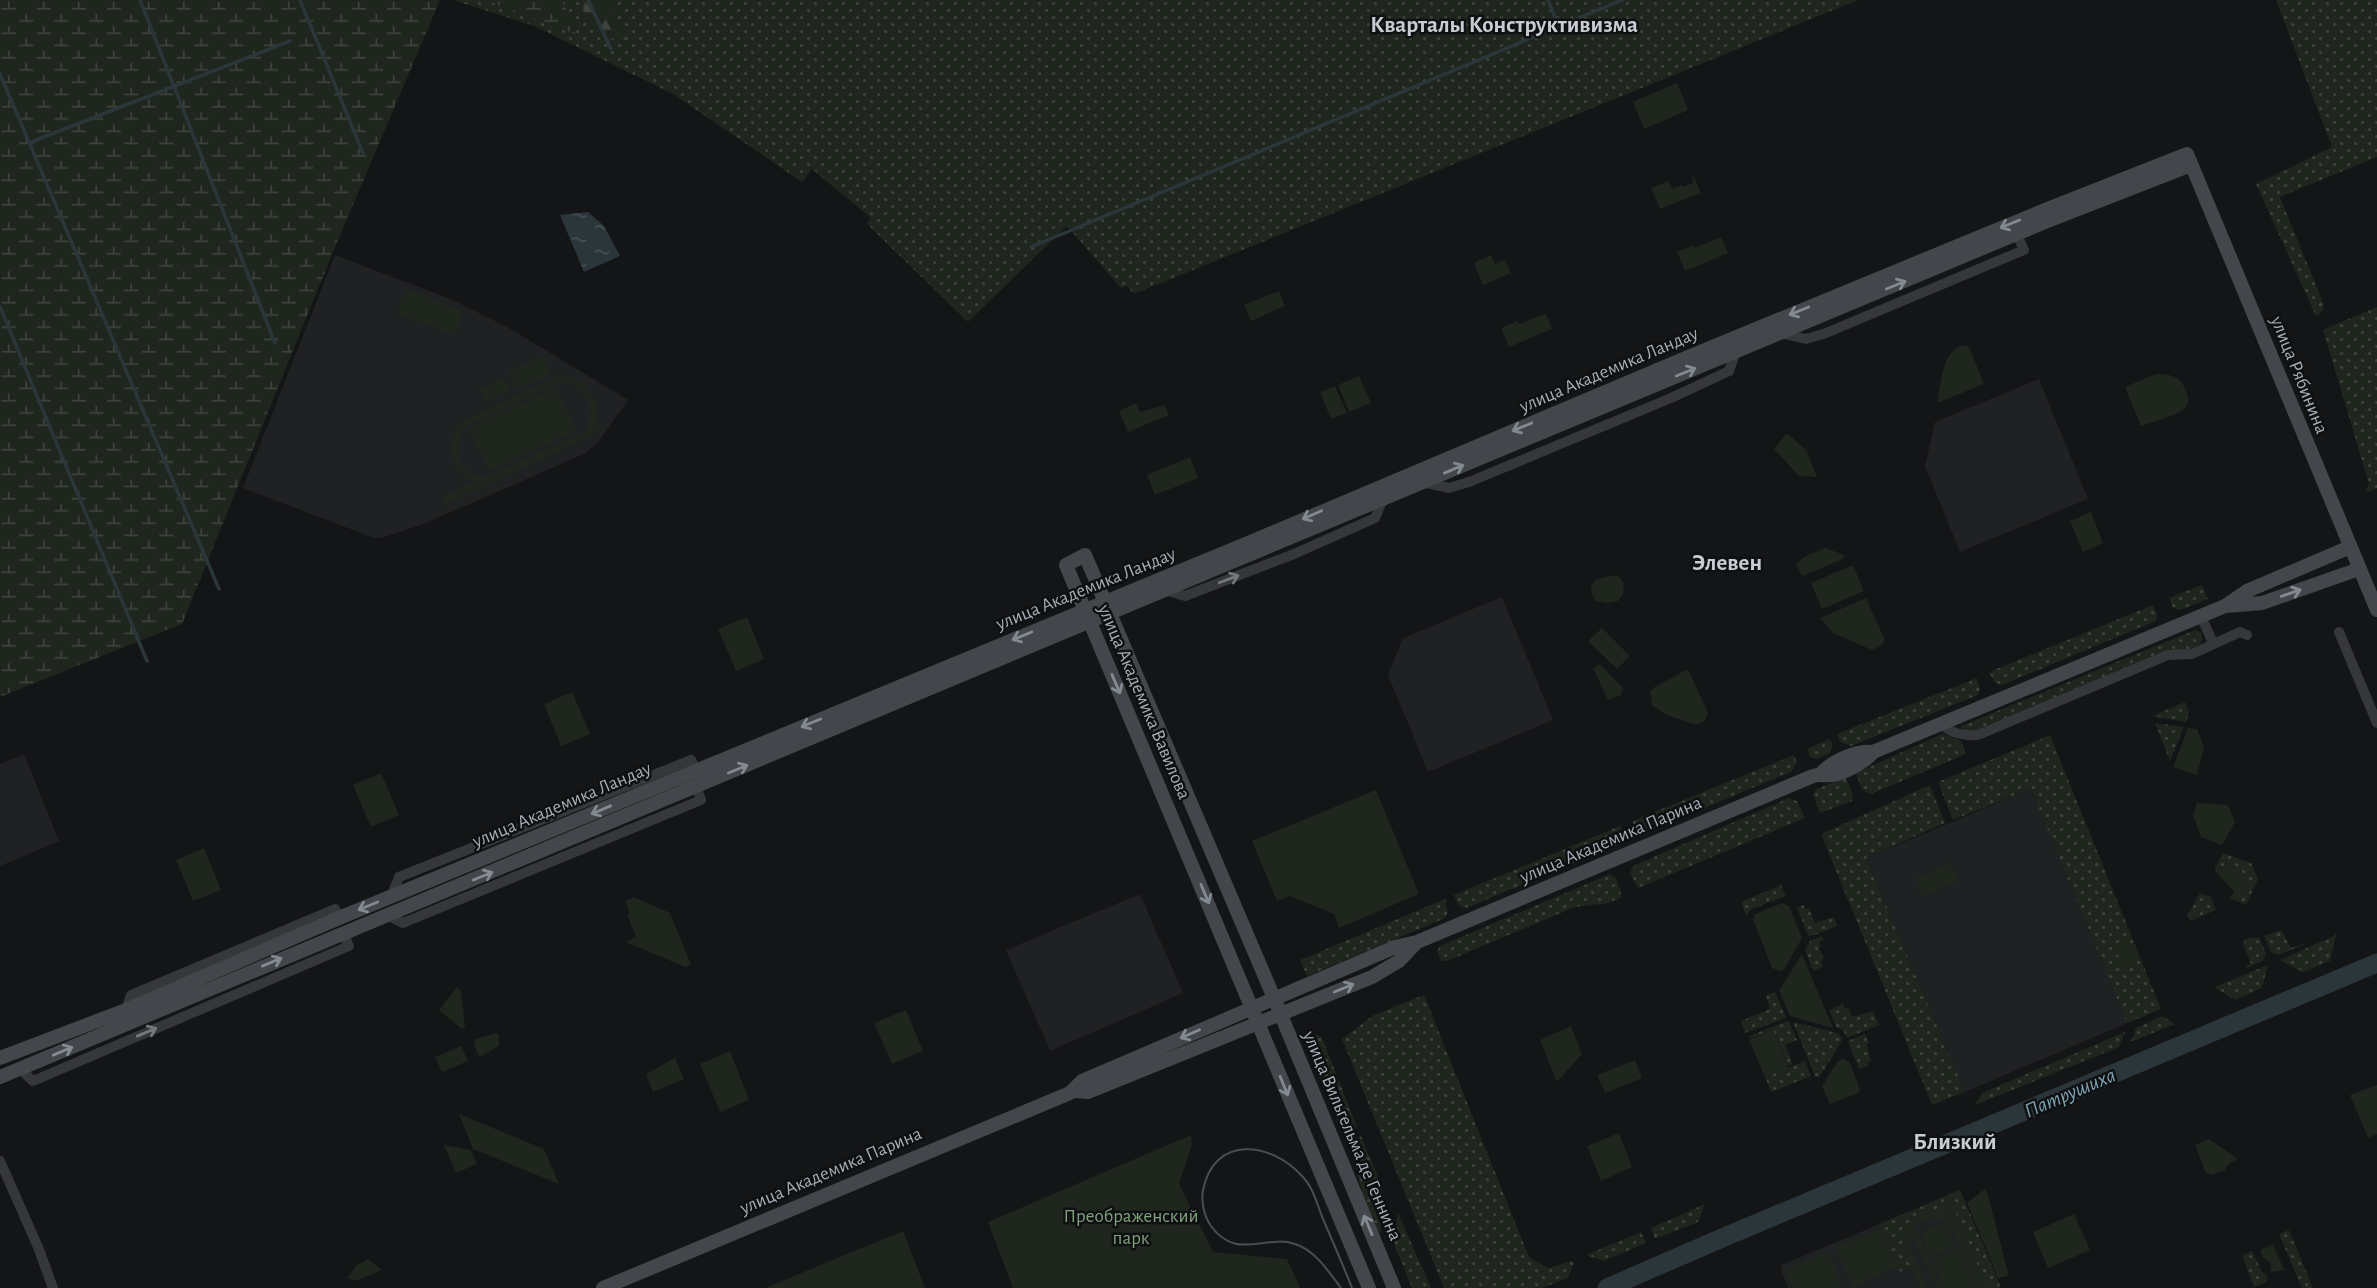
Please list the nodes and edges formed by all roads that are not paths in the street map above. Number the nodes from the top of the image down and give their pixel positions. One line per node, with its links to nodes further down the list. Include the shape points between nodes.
1 (2189, 159): 2 (street, улица Рябинина); 5 (street, улица Академика Ландау, one-way to 1, via 1165,590); 5 (street, улица Академика Ландау, one-way to 5, via 2045,209 1693,355)
2 (2350, 547): 3 (street, улица Рябинина); 4 (street, улица Академика Парина, via 2247,590)
3 (2359, 569): 4 (street, улица Академика Парина, one-way to 3, via 2262,603); 6 (street, улица Рябинина)
4 (2225, 606): 8 (street, улица Академика Парина)
5 (1107, 608): 7 (street, улица Академика Ландау); 7 (street, улица Академика Вавилова, via 1085,555 1066,565); 16 (street, улица Академика Вавилова)
6 (2377, 610)
7 (1087, 616): 14 (street, улица Академика Ландау, one-way to 14, via 694,765); 14 (street, улица Академика Ландау, one-way to 7, via 387,915 698,793); 17 (street, улица Академика Вавилова, one-way to 17)
8 (2201, 616): 11 (street); 12 (street, улица Академика Парина)
9 (2339, 632): 13 (street)
10 (2247, 635): 11 (street, via 2240,632)
11 (2213, 643): 12 (street, via 2185,656 2168,655 1978,734 1969,736)
12 (1942, 723): 15 (street, улица Академика Парина, via 1827,766 1821,774)
13 (2377, 723)
14 (339, 920): 18 (street, улица Академика Ландау); 18 (street, via 306,921 131,995); 22 (street, улица Академика Ландау, one-way to 14)
15 (1417, 942): 16 (street, улица Академика Парина); 19 (street, улица Академика Парина, one-way to 15, via 1372,977 1399,961)
16 (1274, 998): 17 (street, улица Академика Парина); 19 (street, улица Вильгельма де Геннина)
17 (1252, 1007): 20 (street); 23 (street, улица Академика Парина, one-way to 23, via 1082,1081)
18 (126, 1010): 21 (street, улица Академика Ландау)
19 (1280, 1014): 20 (street, улица Академика Парина); 28 (street, улица Вильгельма де Геннина, one-way to 19)
20 (1258, 1023): 23 (street, улица Академика Парина, via 1088,1092); 27 (street, one-way to 27)
21 (0, 1058)
22 (0, 1077)
23 (1074, 1091): 26 (street, улица Академика Парина)
24 (0, 1161): 25 (street)
25 (53, 1288)
26 (603, 1288)
27 (1369, 1288)
28 (1394, 1288)

